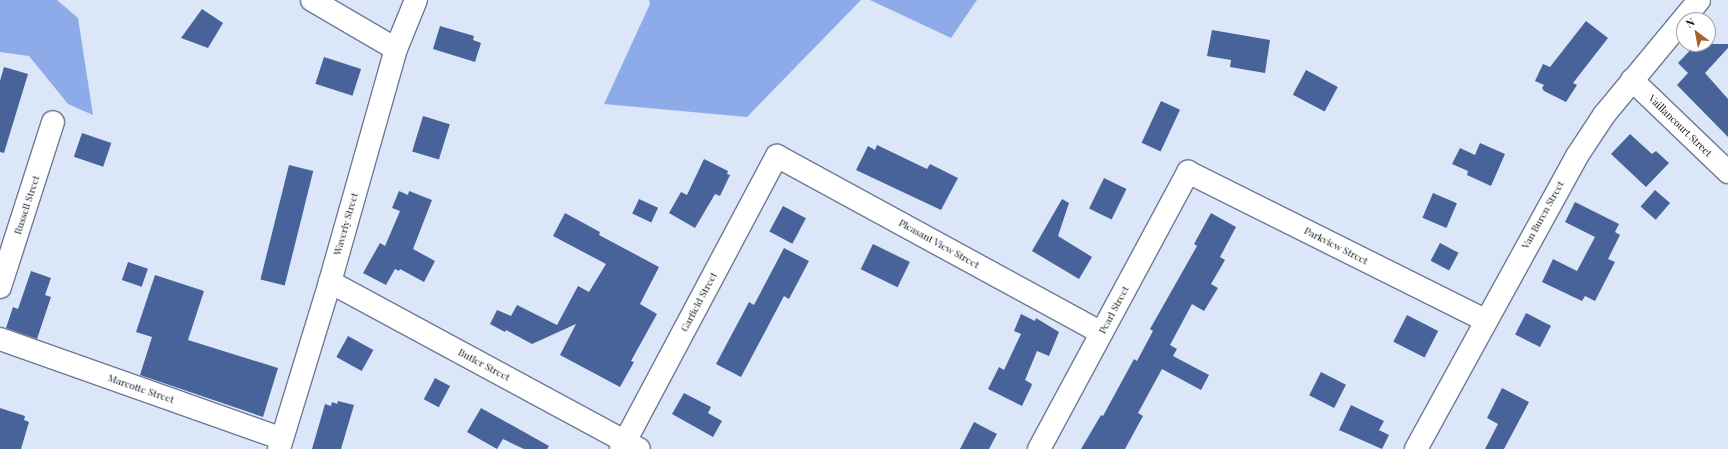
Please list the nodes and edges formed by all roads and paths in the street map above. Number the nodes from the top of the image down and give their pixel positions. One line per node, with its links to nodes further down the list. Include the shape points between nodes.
1 (312, 0): 4 (street)
2 (416, 0): 4 (street, Waverly Street)
3 (1699, 0): 5 (street, Van Buren Street)
4 (396, 49): 10 (street, Waverly Street)
5 (1632, 80): 9 (street, Vaillancourt Street); 12 (street, Van Buren Street, via 1576,156)
6 (53, 122): 11 (street, Russell Street)
7 (777, 156): 13 (street, Pleasant View Street); 16 (street, Garfield Street)
8 (1188, 172): 12 (street, Parkview Street); 13 (street, Pearl Street)
9 (1728, 172)
10 (330, 282): 15 (street, Waverly Street); 16 (street, Butler Street)
11 (0, 287)
12 (1484, 320): 18 (street, Van Buren Street)
13 (1101, 333): 17 (street, Pearl Street)
14 (0, 339): 15 (street, Marcotte Street)
15 (280, 444)
16 (628, 446)
17 (1039, 449)
18 (1416, 449)

